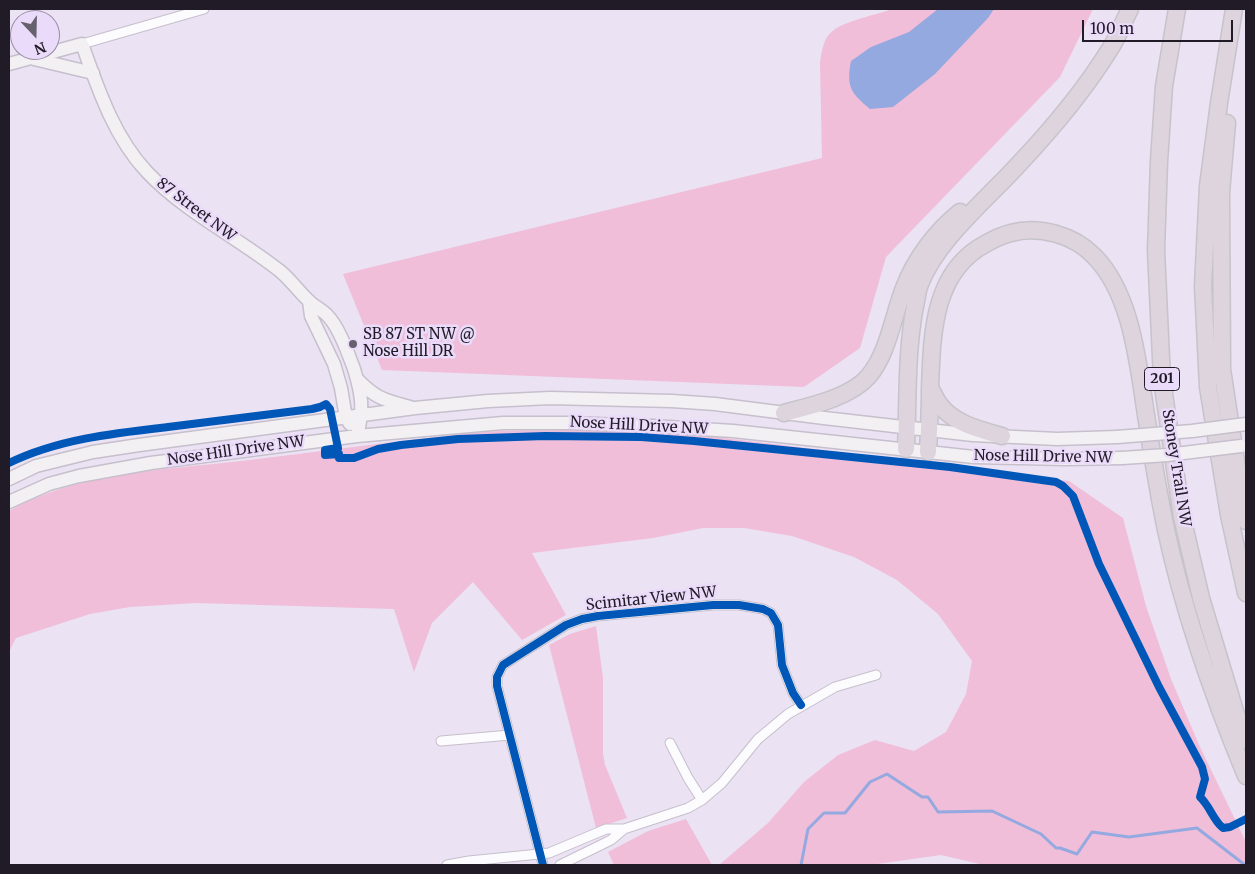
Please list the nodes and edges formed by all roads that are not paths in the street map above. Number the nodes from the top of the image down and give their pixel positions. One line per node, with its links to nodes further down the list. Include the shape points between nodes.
1 (204, 9): 5 (street)
2 (1130, 9): 12 (highway, via 1110,48 1083,89)
3 (1177, 9): 35 (highway, Stoney Trail NW / 201, via 1164,86 1159,161 1156,250 1162,380 1182,517 1201,598)
4 (1234, 9): 7 (highway)
5 (82, 44): 6 (main road); 11 (main road, 87 Street NW)
6 (60, 50)
7 (1227, 52): 30 (highway, via 1229,103 1221,192 1222,369); 31 (highway, via 1208,186 1203,286 1208,387 1229,515)
8 (24, 60): 10 (main road)
9 (39, 60): 11 (main road)
10 (9, 64)
11 (93, 73): 13 (main road, 87 Street NW, via 124,141 146,170 170,194 281,272)
12 (1014, 170): 17 (highway, via 952,218 933,238 904,287 889,336 868,377 840,395); 21 (highway, via 957,228 920,284 909,351)
13 (309, 302): 14 (main road, 87 Street NW, via 328,316 340,335); 19 (main road, 87 Street NW, via 311,316 334,364)
14 (357, 379): 16 (main road, via 382,400); 18 (main road, 87 Street NW)
15 (930, 388): 22 (highway); 24 (highway, via 949,415); 38 (highway, via 932,341 938,306 952,275 978,247 1011,232 1027,230 1067,238 1094,256 1116,287 1132,335 1166,531 1187,612)
16 (415, 408): 17 (main road, Nose Hill Drive NW, via 550,398 604,398 715,404); 18 (main road, Nose Hill Drive NW)
17 (784, 413): 21 (main road, Nose Hill Drive NW)
18 (362, 416): 19 (main road, Nose Hill Drive NW); 23 (main road, 87 Street NW)
19 (346, 418): 23 (main road, 87 Street NW); 28 (main road, Nose Hill Drive NW, via 93,452 36,466)
20 (1246, 424): 24 (main road, Nose Hill Drive NW, bridge, via 1117,437 1057,439)
21 (907, 427): 22 (main road, Nose Hill Drive NW); 26 (highway)
22 (929, 430): 24 (main road, Nose Hill Drive NW); 27 (highway)
23 (357, 436): 26 (main road, Nose Hill Drive NW, via 494,424 570,423 733,431); 29 (main road, Nose Hill Drive NW, via 80,476 49,484)
24 (1002, 436)
25 (1244, 447): 27 (main road, Nose Hill Drive NW, bridge, via 1122,458 1012,458)
26 (906, 450): 27 (main road, Nose Hill Drive NW)
27 (928, 452)
28 (9, 479)
29 (9, 502)
30 (1246, 520)
31 (1246, 593)
32 (876, 675): 33 (street, via 836,687)
33 (801, 705): 34 (street, Scimitar View NW, via 785,676 778,625 763,609 713,605 608,615 566,625 501,668 497,686); 39 (street, via 758,739 722,783)
34 (510, 735): 36 (street); 41 (street, Scimitar View NW)
35 (1246, 740)
36 (441, 741)
37 (670, 743): 39 (street)
38 (1246, 776)
39 (702, 800): 40 (street, via 674,814)
40 (624, 829): 41 (street, via 606,829 560,850); 44 (street, via 611,840)
41 (540, 855): 42 (street); 43 (street, Scimitar View NW)
42 (447, 865)
43 (543, 865)
44 (560, 865)

